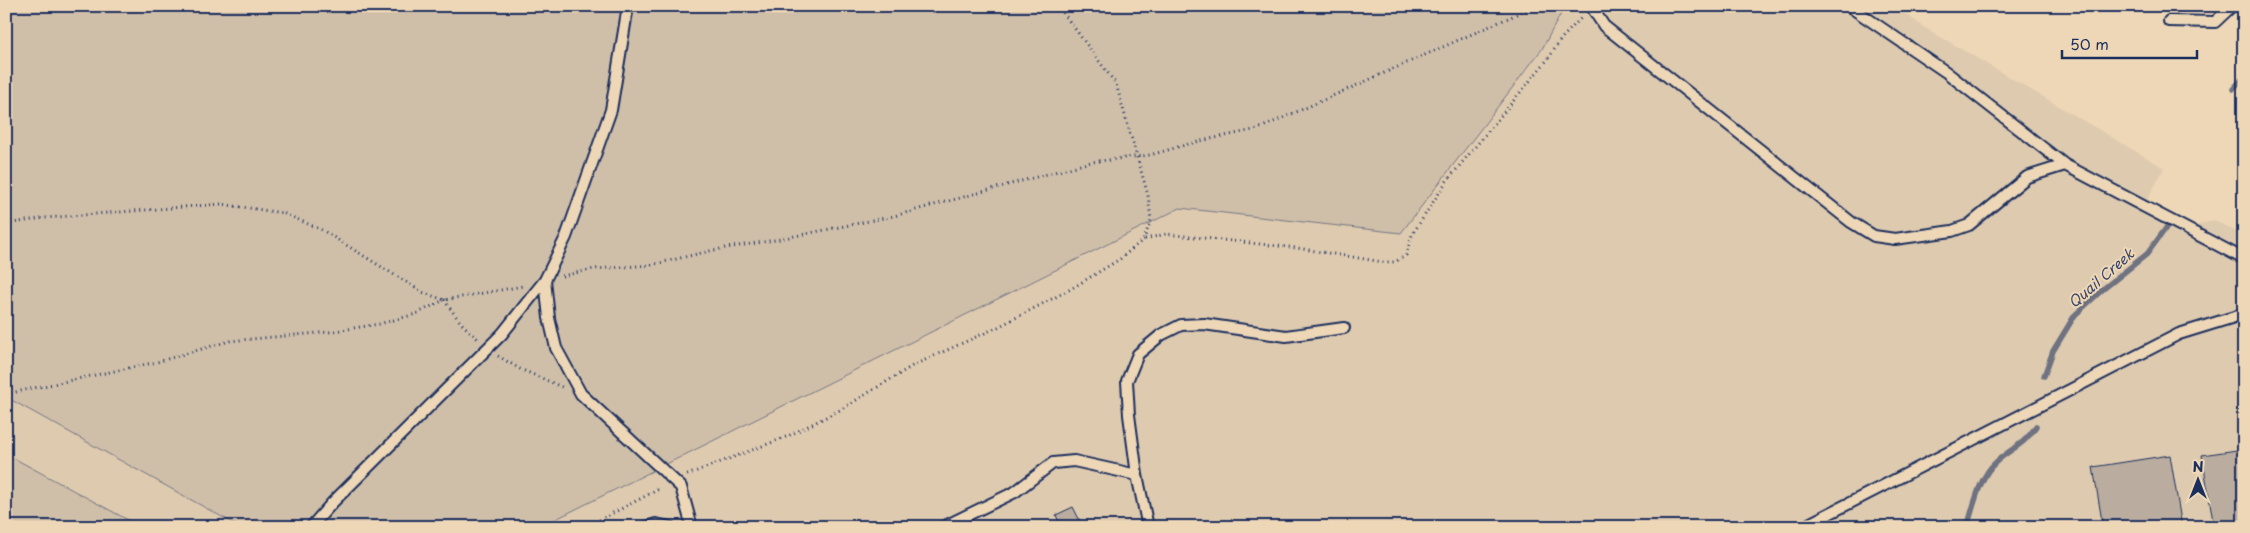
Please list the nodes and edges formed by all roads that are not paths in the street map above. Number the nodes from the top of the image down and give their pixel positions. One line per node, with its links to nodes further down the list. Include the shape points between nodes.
1 (628, 6): 8 (lane, via 611,110 566,237)
2 (1849, 6): 6 (lane, via 1946,72)
3 (2232, 6): 5 (lane, via 2215,22)
4 (1591, 7): 6 (lane, via 1604,26 1851,222 1874,236 1895,239 1952,231 1969,225 2027,177)
5 (2169, 21)
6 (2066, 164): 7 (lane)
7 (2244, 259)
8 (545, 280): 12 (lane, via 502,334); 15 (lane, via 548,318 556,348 581,394 681,487)
9 (2244, 314): 18 (lane, via 2180,334)
10 (1344, 328): 11 (lane, via 1286,336 1204,324 1181,325 1161,334 1138,354 1127,381)
11 (1137, 474): 16 (lane, via 1074,461 1053,462 1015,492); 17 (lane)
12 (311, 527)
13 (647, 527): 14 (lane, via 656,524)
14 (670, 527)
15 (692, 527)
16 (943, 527)
17 (1148, 527)
18 (1803, 527)

